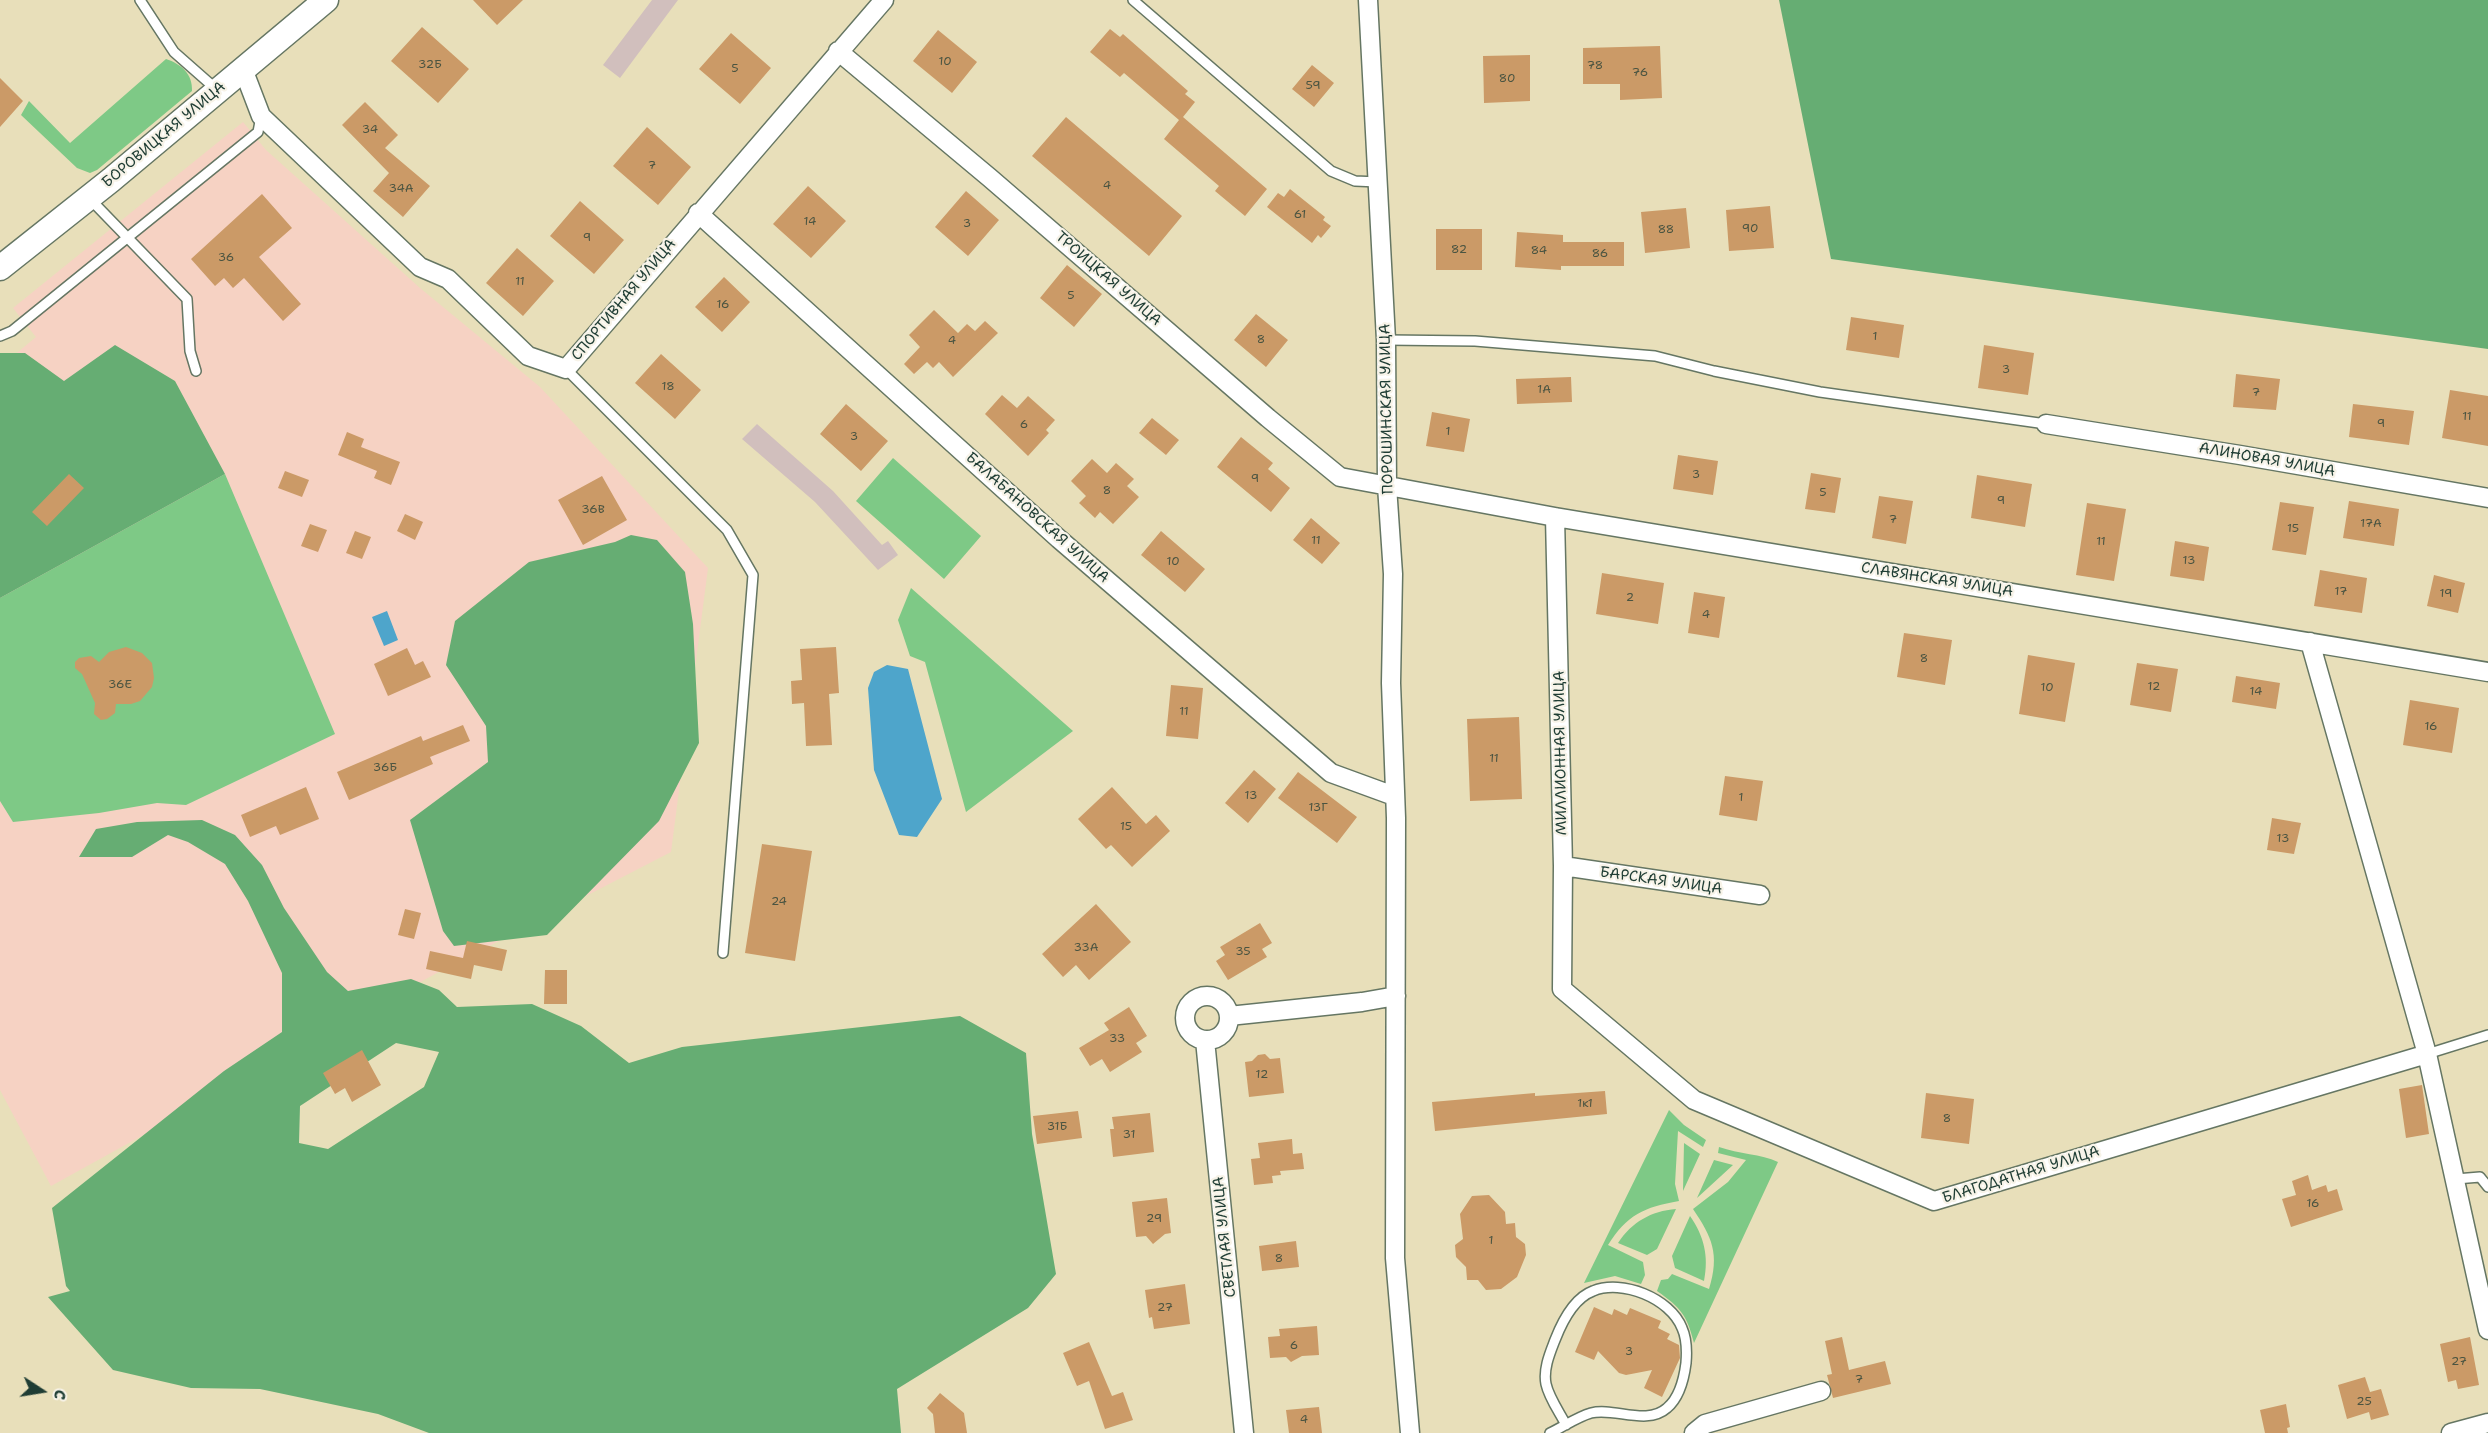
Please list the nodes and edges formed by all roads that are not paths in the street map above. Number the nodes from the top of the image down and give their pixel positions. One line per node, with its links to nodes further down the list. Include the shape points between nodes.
1 (140, 0): 8 (lane, via 174,52)
2 (326, 0): 7 (street, БОРОВИЦКАЯ УЛИЦА)
3 (884, 0): 6 (street, СПОРТИВНАЯ УЛИЦА)
4 (1132, 0): 10 (lane, via 1331,171 1355,181)
5 (1368, 0): 10 (street, ПОРОШИНСКАЯ УЛИЦА)
6 (838, 51): 12 (street, СПОРТИВНАЯ УЛИЦА); 20 (street, ТРОИЦКАЯ УЛИЦА, via 1340,477)
7 (243, 69): 8 (street, БОРОВИЦКАЯ УЛИЦА); 9 (street, СПОРТИВНАЯ УЛИЦА)
8 (218, 91): 11 (street, БОРОВИЦКАЯ УЛИЦА)
9 (261, 116): 13 (lane, via 258,132); 17 (street, СПОРТИВНАЯ УЛИЦА, via 420,267 448,279 528,356)
10 (1378, 182): 16 (street, ПОРОШИНСКАЯ УЛИЦА)
11 (89, 197): 13 (lane); 14 (street, БОРОВИЦКАЯ УЛИЦА)
12 (698, 213): 17 (street, СПОРТИВНАЯ УЛИЦА); 25 (street, БАЛАБАНОВСКАЯ УЛИЦА, via 1059,539 1331,773)
13 (127, 238): 15 (lane, via 12,332); 18 (lane, via 187,299 190,351)
14 (0, 268)
15 (0, 336)
16 (1386, 340): 19 (lane, via 1476,341 1655,356 1820,392); 20 (street, ПОРОШИНСКАЯ УЛИЦА)
17 (566, 369): 28 (lane, via 727,530 753,575)
18 (196, 371)
19 (2046, 424): 21 (street, АЛИНОВАЯ УЛИЦА)
20 (1388, 486): 22 (street, СЛАВЯНСКАЯ УЛИЦА); 25 (street, ПОРОШИНСКАЯ УЛИЦА, via 1393,574)
21 (2488, 498)
22 (1556, 517): 23 (street, СЛАВЯНСКАЯ УЛИЦА); 26 (street, МИЛЛИОННАЯ УЛИЦА)
23 (2310, 642): 24 (street, СЛАВЯНСКАЯ УЛИЦА); 34 (street)
24 (2488, 672)
25 (1394, 795): 30 (street, ПОРОШИНСКАЯ УЛИЦА)
26 (1563, 866): 27 (street, БАРСКАЯ УЛИЦА); 29 (street, МИЛЛИОННАЯ УЛИЦА)
27 (1760, 895)
28 (723, 953)
29 (1562, 989): 34 (street, БЛАГОДАТНАЯ УЛИЦА, via 1695,1100 1934,1201)
30 (1396, 996): 31 (street); 42 (street, ПОРОШИНСКАЯ УЛИЦА, via 1395,1258)
31 (1229, 1016): 33 (street, via 1224,1032); 33 (street, via 1222,1002 1211,996 1191,1002 1185,1015 1188,1029)
32 (2488, 1035): 34 (lane, БЛАГОДАТНАЯ УЛИЦА)
33 (1206, 1040): 41 (street, СВЕТЛАЯ УЛИЦА)
34 (2427, 1054): 35 (street)
35 (2456, 1179): 36 (lane, via 2480,1177); 37 (street)
36 (2488, 1187)
37 (2488, 1330)
38 (1821, 1391): 44 (street, via 1706,1424)
39 (2488, 1423): 45 (street)
40 (1566, 1425): 40 (lane, via 1546,1384 1547,1362 1566,1315 1592,1291 1607,1287 1625,1288 1662,1303 1682,1326 1688,1349 1679,1393 1666,1409 1652,1415 1592,1412); 43 (lane)
41 (1244, 1433)
42 (1410, 1433)
43 (1550, 1433)
44 (1694, 1433)
45 (2451, 1433)

